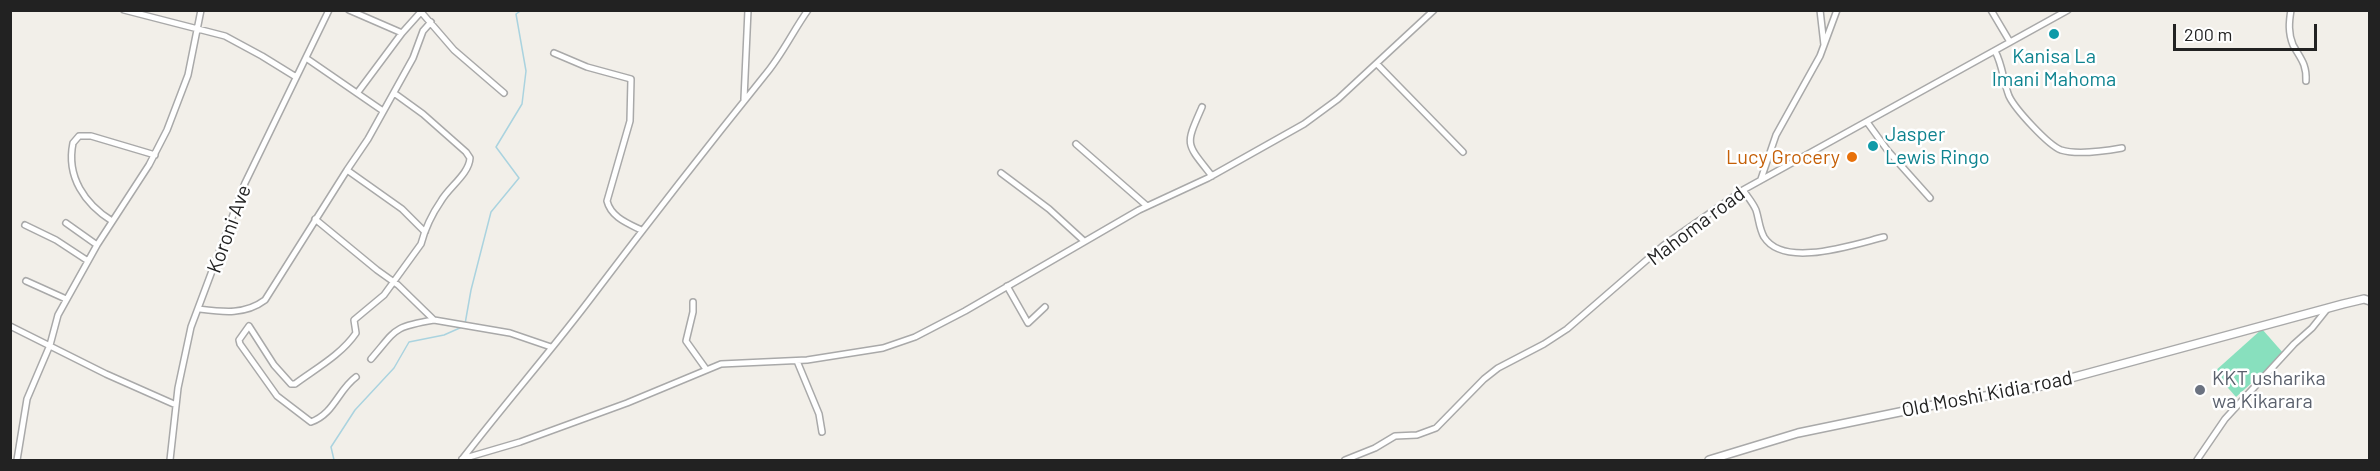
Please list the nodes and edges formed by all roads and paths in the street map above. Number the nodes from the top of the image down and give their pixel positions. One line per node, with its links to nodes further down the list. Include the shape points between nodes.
1 (124, 10): 17 (street)
2 (201, 10): 17 (street)
3 (329, 10): 23 (street, Koroni Ave)
4 (349, 10): 18 (street)
5 (748, 10): 30 (street)
6 (808, 10): 30 (street, via 776,60)
7 (1434, 10): 24 (street)
8 (1820, 10): 20 (street)
9 (1837, 10): 20 (street)
10 (1991, 10): 19 (street)
11 (2051, 10): 15 (street)
12 (2068, 10): 15 (street, Mahoma road)
13 (2291, 10): 26 (street, via 2290,34 2305,62)
14 (422, 12): 16 (street); 18 (street)
15 (2051, 19): 19 (street, Mahoma road)
16 (430, 22): 28 (street); 29 (street, via 454,50)
17 (196, 29): 25 (street, via 236,41); 37 (street, via 185,84)
18 (402, 33): 27 (street)
19 (2010, 42): 21 (street, Mahoma road)
20 (1824, 46): 41 (street, via 1776,135)
21 (1995, 51): 33 (street, Mahoma road); 35 (street, via 2011,99 2025,119 2053,145 2069,151)
22 (554, 53): 49 (street, via 586,67 632,79 630,121 608,201 618,217)
23 (306, 58): 25 (street, Koroni Ave); 27 (street)
24 (1377, 63): 36 (street); 40 (street, via 1323,111)
25 (296, 77): 63 (street, Koroni Ave, via 233,210)
26 (2306, 81)
27 (358, 92): 32 (street)
28 (393, 93): 32 (street); 50 (street, via 423,114 470,158)
29 (504, 93)
30 (744, 99): 49 (street)
31 (1202, 107): 40 (street, via 1189,144)
32 (383, 111): 38 (street)
33 (1867, 122): 41 (street, Mahoma road); 43 (street)
34 (1076, 144): 44 (street)
35 (2122, 148)
36 (1463, 152)
37 (155, 155): 46 (street); 46 (street, via 92,136 79,136 73,143 73,166 83,194)
38 (346, 170): 45 (street); 50 (street, via 402,209)
39 (1001, 173): 52 (street)
40 (1212, 176): 44 (street)
41 (1761, 179): 42 (street, Mahoma road)
42 (1743, 190): 51 (street, via 1754,206 1765,238 1785,251 1808,253); 77 (street, Mahoma road, via 1664,245 1567,328 1498,368 1436,428 1417,435 1395,436)
43 (1930, 198)
44 (1147, 206): 52 (street)
45 (315, 219): 56 (street); 63 (street, via 264,300 254,308)
46 (112, 221): 53 (street)
47 (66, 224): 53 (street)
48 (25, 225): 54 (street)
49 (640, 230): 67 (street)
50 (424, 232): 56 (street, via 421,244)
51 (1884, 237)
52 (1084, 241): 57 (street)
53 (97, 245): 54 (street)
54 (88, 261): 58 (street)
55 (26, 281): 58 (street)
56 (393, 281): 64 (street); 71 (street, via 375,304 354,320 356,333 352,339 294,385 274,365 249,326 240,339 274,392 311,422 330,410)
57 (1007, 286): 61 (street, via 1026,322); 69 (street, via 915,337 883,348)
58 (66, 299): 66 (street)
59 (2368, 300): 62 (street, Old Moshi Kidia road)
60 (693, 302): 70 (street, via 686,341)
61 (1045, 306)
62 (2328, 308): 78 (street, Old Moshi Kidia road, via 2034,388 1798,433); 79 (street, via 2225,419)
63 (199, 309): 72 (street, Koroni Ave, via 183,360)
64 (434, 320): 67 (street, via 510,333); 68 (street, via 405,325 395,331)
65 (10, 326): 66 (street)
66 (50, 345): 72 (street); 74 (street, via 27,399)
67 (551, 347): 76 (street)
68 (371, 359)
69 (797, 361): 70 (street, via 731,363); 73 (street, via 819,414)
70 (706, 369): 76 (street, via 627,403)
71 (356, 376)
72 (176, 405): 75 (street, Koroni Ave)
73 (822, 432)
74 (17, 460)
75 (170, 460)
76 (462, 460)
77 (1345, 460)
78 (1709, 460)
79 (2197, 460)

